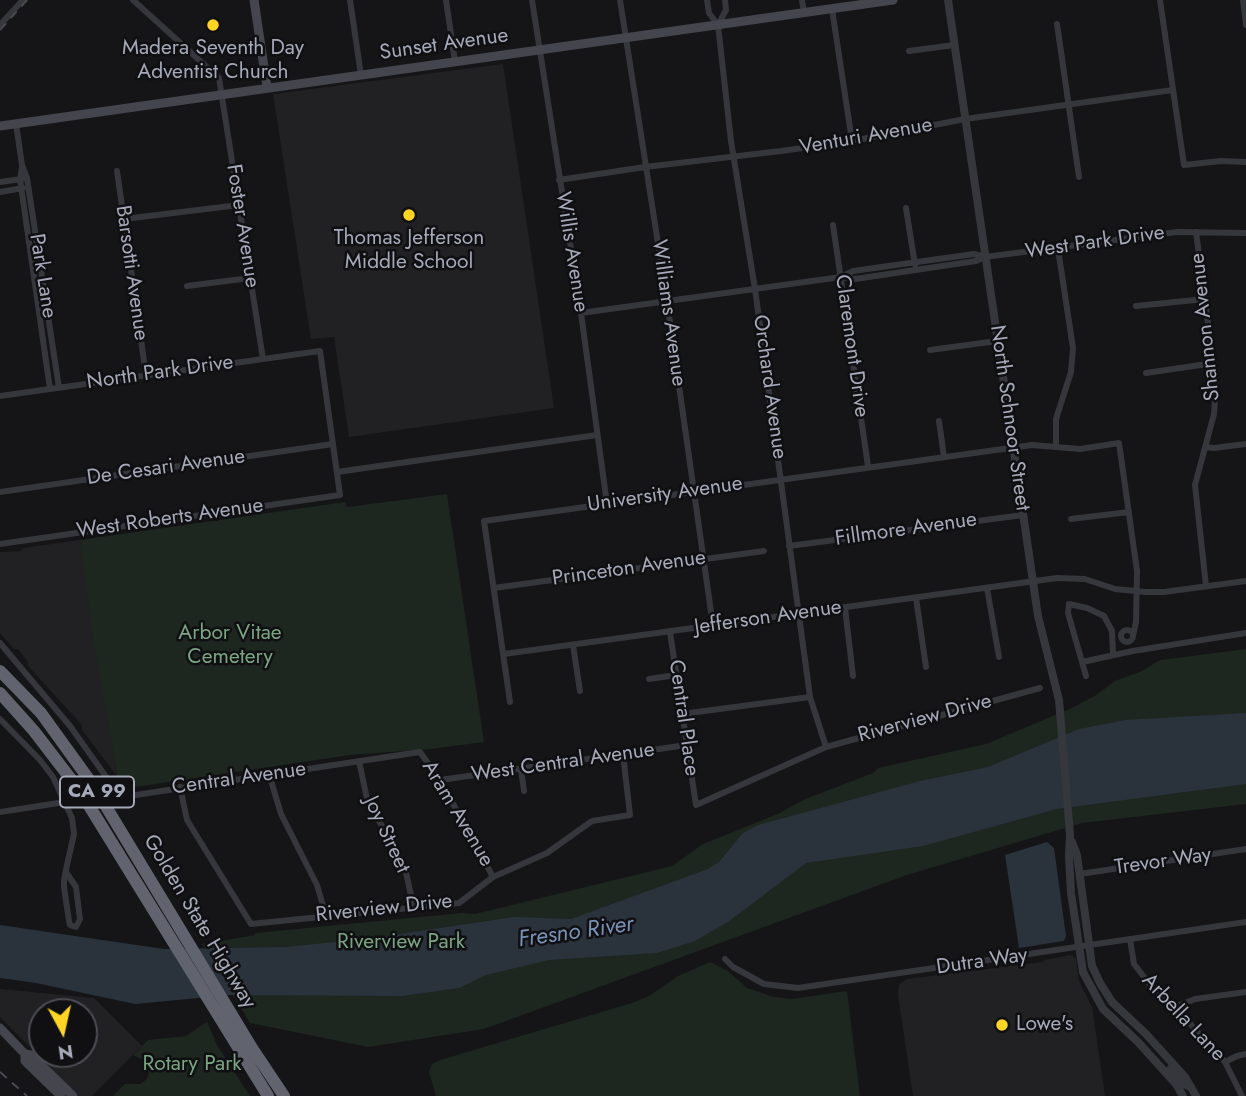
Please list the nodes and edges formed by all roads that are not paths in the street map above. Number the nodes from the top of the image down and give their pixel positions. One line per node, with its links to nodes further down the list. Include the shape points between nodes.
1 (23, 0): 17 (street)
2 (133, 0): 29 (street, Foster Avenue, via 219,78)
3 (254, 0): 27 (main road)
4 (350, 0): 26 (street)
5 (446, 0): 25 (street)
6 (532, 0): 23 (street, Willis Avenue)
7 (620, 0): 21 (street, Williams Avenue)
8 (707, 0): 20 (street)
9 (724, 0): 20 (street, via 726,10)
10 (802, 0): 16 (street)
11 (893, 0): 15 (main road, Sunset Avenue)
12 (948, 0): 22 (street, North Schnoor Street)
13 (1160, 0): 28 (street)
14 (1243, 0): 19 (street)
15 (832, 9): 16 (main road, Sunset Avenue); 34 (street)
16 (804, 13): 20 (main road, Sunset Avenue)
17 (1, 22)
18 (1057, 24): 30 (street)
19 (1246, 24)
20 (718, 25): 21 (main road, Sunset Avenue); 35 (street, Orchard Avenue)
21 (626, 38): 23 (main road, Sunset Avenue); 37 (street, Williams Avenue)
22 (954, 45): 24 (street); 31 (street, North Schnoor Street)
23 (538, 50): 25 (main road, Sunset Avenue); 41 (street, Willis Avenue)
24 (909, 51)
25 (455, 62): 26 (main road, Sunset Avenue)
26 (361, 75): 27 (main road, Sunset Avenue)
27 (267, 88): 29 (main road, Sunset Avenue)
28 (1173, 90): 30 (street, Venturi Avenue); 36 (street, via 1184,164)
29 (221, 94): 32 (main road, Sunset Avenue); 45 (street, Foster Avenue)
30 (1069, 103): 31 (street, Venturi Avenue); 39 (street)
31 (965, 119): 34 (street, Venturi Avenue); 52 (street, North Schnoor Street)
32 (16, 124): 33 (main road, Sunset Avenue); 40 (street, Park Lane)
33 (0, 126)
34 (852, 141): 35 (street, Venturi Avenue)
35 (734, 157): 37 (street, Venturi Avenue); 57 (street, Orchard Avenue)
36 (1246, 162)
37 (645, 167): 41 (street, Venturi Avenue); 59 (street, Williams Avenue)
38 (117, 171): 47 (street, Barsotti Avenue)
39 (1079, 177)
40 (24, 179): 42 (street); 43 (street, Park Lane)
41 (559, 180): 61 (street, Willis Avenue)
42 (0, 182)
43 (25, 188): 44 (street); 68 (street, Park Lane); 69 (street, Park Lane)
44 (0, 192)
45 (239, 205): 47 (street); 55 (street, Foster Avenue)
46 (906, 208): 53 (street)
47 (124, 219): 67 (street, Barsotti Avenue)
48 (833, 225): 54 (street, Claremont Drive)
49 (1196, 232): 50 (street, West Park Drive); 51 (street, West Park Drive); 58 (street, Shannon Avenue)
50 (1246, 233)
51 (1058, 249): 52 (street, West Park Drive); 75 (street, via 1073,348 1071,372 1056,419)
52 (985, 257): 53 (street, West Park Drive); 62 (street, North Schnoor Street)
53 (915, 266): 54 (street, West Park Drive, via 855,279)
54 (841, 277): 57 (street, West Park Drive); 79 (street, Claremont Drive)
55 (250, 278): 56 (street); 64 (street, Foster Avenue)
56 (187, 286)
57 (755, 289): 59 (street, West Park Drive); 81 (street, Orchard Avenue)
58 (1205, 299): 60 (street); 65 (street, Shannon Avenue)
59 (667, 301): 61 (street, West Park Drive); 82 (street, Williams Avenue)
60 (1136, 306)
61 (581, 313): 72 (street, Willis Avenue)
62 (997, 341): 63 (street); 77 (street, North Schnoor Street)
63 (930, 350)
64 (263, 359): 67 (street, North Park Drive); 73 (street, North Park Drive, via 320,351)
65 (1214, 363): 66 (street); 76 (street, Shannon Avenue, via 1217,400)
66 (1146, 373)
67 (146, 375): 68 (street, North Park Drive)
68 (59, 387): 69 (street, North Park Drive)
69 (50, 388): 70 (street, North Park Drive)
70 (0, 396)
71 (939, 421): 78 (street)
72 (597, 435): 80 (street); 84 (street, Willis Avenue)
73 (333, 444): 80 (street); 83 (street, De Cesari Avenue)
74 (1246, 444): 76 (street)
75 (1056, 446): 77 (street, University Avenue); 85 (street, University Avenue, via 1080,449 1119,443)
76 (1205, 447): 94 (street, Shannon Avenue, via 1195,498)
77 (1013, 448): 78 (street, University Avenue); 86 (street, North Schnoor Street)
78 (944, 457): 79 (street, University Avenue)
79 (868, 466): 81 (street, University Avenue)
80 (337, 472): 88 (street, West Roberts Avenue, via 340,495)
81 (781, 479): 82 (street, University Avenue); 89 (street, Orchard Avenue)
82 (693, 491): 84 (street, University Avenue); 91 (street, Williams Avenue)
83 (0, 492)
84 (607, 504): 95 (street, University Avenue, via 484,521)
85 (1129, 512): 87 (street); 97 (street)
86 (1023, 515): 89 (street, Fillmore Avenue); 92 (street, North Schnoor Street)
87 (1071, 519)
88 (0, 544)
89 (789, 546): 100 (street, Orchard Avenue)
90 (764, 551): 91 (street, Princeton Avenue)
91 (703, 559): 95 (street, Princeton Avenue); 101 (street, Williams Avenue)
92 (1032, 581): 96 (street, Jefferson Avenue); 97 (street, via 1072,577); 137 (street, North Schnoor Street, via 1056,681)
93 (1246, 581): 94 (street)
94 (1206, 586): 97 (street)
95 (494, 588): 108 (street)
96 (987, 588): 98 (street, Jefferson Avenue); 110 (street)
97 (1136, 591): 104 (street)
98 (916, 598): 99 (street, Jefferson Avenue); 112 (street)
99 (845, 608): 100 (street, Jefferson Avenue); 115 (street)
100 (799, 614): 101 (street, Jefferson Avenue); 121 (street, Orchard Avenue)
101 (713, 626): 102 (street, Jefferson Avenue)
102 (670, 632): 106 (street, Jefferson Avenue); 114 (street, Central Place)
103 (1246, 634): 107 (street)
104 (1131, 635): 107 (street); 109 (street, via 1126,642 1121,639)
105 (0, 643): 132 (street, Central Avenue, via 70,726 119,795)
106 (573, 645): 108 (street, Jefferson Avenue); 119 (street)
107 (1133, 651): 109 (street)
108 (504, 654): 122 (street)
109 (1116, 654): 111 (street); 111 (street, via 1104,616 1069,604)
110 (999, 657)
111 (1083, 662): 116 (street)
112 (926, 667)
113 (0, 671): 160 (highway, Golden State Highway / CA 99, via 41,713 93,785)
114 (676, 675): 117 (street); 123 (street, Central Place)
115 (853, 676)
116 (1086, 676)
117 (649, 679)
118 (1040, 688): 126 (street, Riverview Drive)
119 (580, 691)
120 (0, 693): 159 (highway, Golden State Highway / CA 99, via 80,791)
121 (810, 697): 123 (street); 126 (street, Orchard Avenue)
122 (510, 702)
123 (682, 714): 125 (street, Central Place)
124 (0, 719): 134 (street, via 40,760)
125 (687, 746): 127 (street, West Central Avenue); 135 (street, Central Place)
126 (826, 747): 135 (street, Riverview Drive)
127 (623, 754): 129 (street, West Central Avenue); 141 (street, Riverview Drive, via 630,815 592,821 547,853)
128 (359, 761): 130 (street, Central Avenue); 131 (street, Aram Avenue, via 420,752); 142 (street, Joy Street, via 368,799 405,868)
129 (521, 769): 131 (street, West Central Avenue); 133 (street)
130 (269, 774): 132 (street, Central Avenue); 143 (street, via 281,814 317,885)
131 (440, 780): 141 (street, Aram Avenue)
132 (180, 787): 143 (street, Riverview Drive, via 187,820 251,924)
133 (524, 791)
134 (65, 802): 136 (street); 139 (street, via 74,826)
135 (696, 805)
136 (0, 811)
137 (1070, 835): 140 (street, North Schnoor Street); 147 (street, North Schnoor Street, via 1070,881)
138 (1246, 849): 140 (street, Trevor Way)
139 (66, 872): 139 (street, via 69,921 76,927 80,919 76,887)
140 (1080, 874): 146 (street, North Schnoor Street)
141 (493, 877): 142 (street, Riverview Drive, via 459,903)
142 (414, 909): 143 (street, Riverview Drive)
143 (326, 916)
144 (1246, 922): 145 (street, Dutra Way)
145 (1130, 939): 146 (street, Dutra Way); 150 (street, Arbella Lane, via 1134,964)
146 (1089, 946): 147 (street, Dutra Way); 156 (street, North Schnoor Street, via 1092,965 1112,1002)
147 (1079, 947): 148 (street, Dutra Way, via 799,988 764,984); 155 (street, North Schnoor Street, via 1083,972 1103,1009)
148 (725, 959)
149 (1246, 992): 150 (street, via 1195,999)
150 (1175, 1007): 154 (street, Arbella Lane)
151 (0, 1028): 152 (main road)
152 (25, 1054): 157 (main road, via 25,1061); 158 (main road)
153 (1246, 1054): 154 (street)
154 (1226, 1062): 163 (street, Arbella Lane)
155 (1159, 1066): 156 (street, via 1169,1067); 161 (street, North Schnoor Street)
156 (1191, 1087): 162 (street, North Schnoor Street)
157 (61, 1096)
158 (73, 1096)
159 (268, 1096)
160 (284, 1096)
161 (1183, 1096)
162 (1196, 1096)
163 (1242, 1096)

